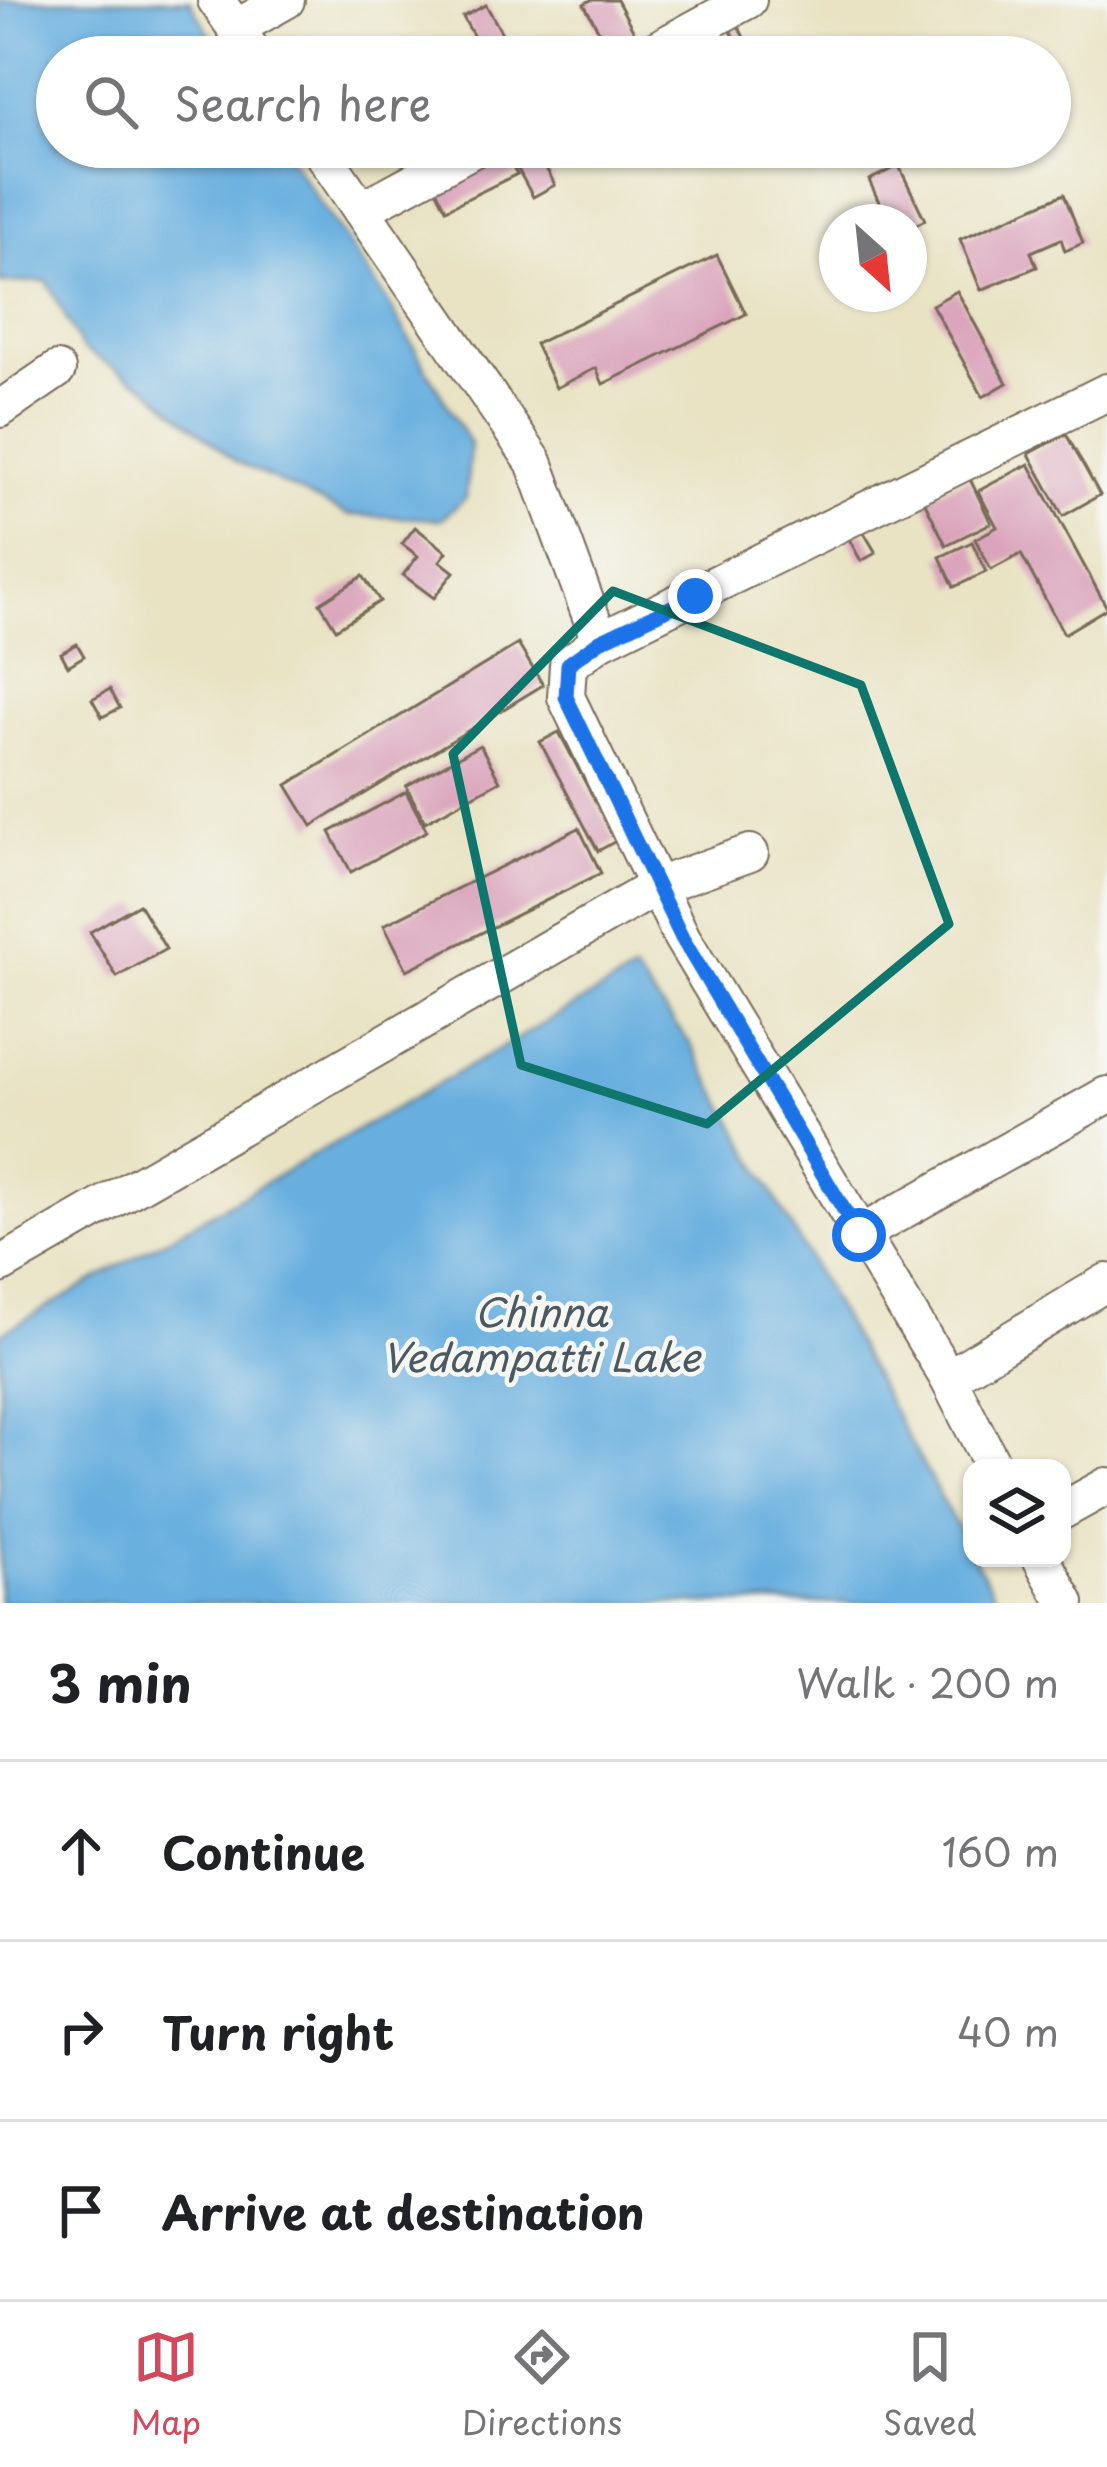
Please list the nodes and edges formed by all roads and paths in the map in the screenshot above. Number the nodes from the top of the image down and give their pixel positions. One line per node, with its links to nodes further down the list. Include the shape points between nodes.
1 (286, 0): 3 (street)
2 (748, 0): 4 (street)
3 (236, 28)
4 (682, 36)
5 (332, 168): 7 (street)
6 (438, 168): 7 (street)
7 (361, 210): 11 (street, via 534,462)
8 (57, 370): 10 (street)
9 (1107, 392): 11 (street)
10 (0, 409)
11 (600, 641): 13 (street, via 568,664 566,697)
12 (750, 853): 13 (street)
13 (657, 886): 15 (street); 16 (street)
14 (1107, 1095): 15 (street)
15 (859, 1235): 18 (street)
16 (0, 1265)
17 (1107, 1282): 18 (street)
18 (948, 1378): 19 (street)
19 (989, 1459)
20 (1107, 1486): 21 (street)
21 (1071, 1506)
22 (1047, 1567): 23 (street)
23 (1066, 1603)

